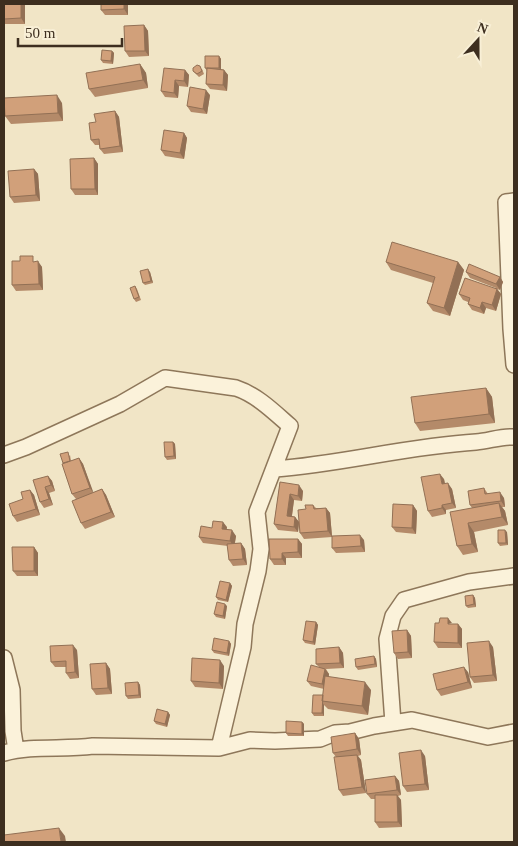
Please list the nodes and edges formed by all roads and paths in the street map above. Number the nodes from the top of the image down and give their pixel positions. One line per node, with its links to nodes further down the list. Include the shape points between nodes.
1 (514, 201): 2 (street, via 506,202)
2 (514, 365)
3 (514, 438): 5 (street, via 450,443 313,466)
4 (4, 456): 5 (street, via 120,404 165,378 244,390 265,405 290,426)
5 (275, 469): 10 (street, via 257,512 261,537 259,564)
6 (514, 576): 8 (street, via 469,582 404,600 393,616 387,639)
7 (4, 658): 11 (street, via 12,690)
8 (393, 723): 9 (street, via 412,720 488,737); 10 (street, via 335,733 320,739 250,740)
9 (514, 732)
10 (219, 748): 11 (street, via 93,746)
11 (10, 752)

